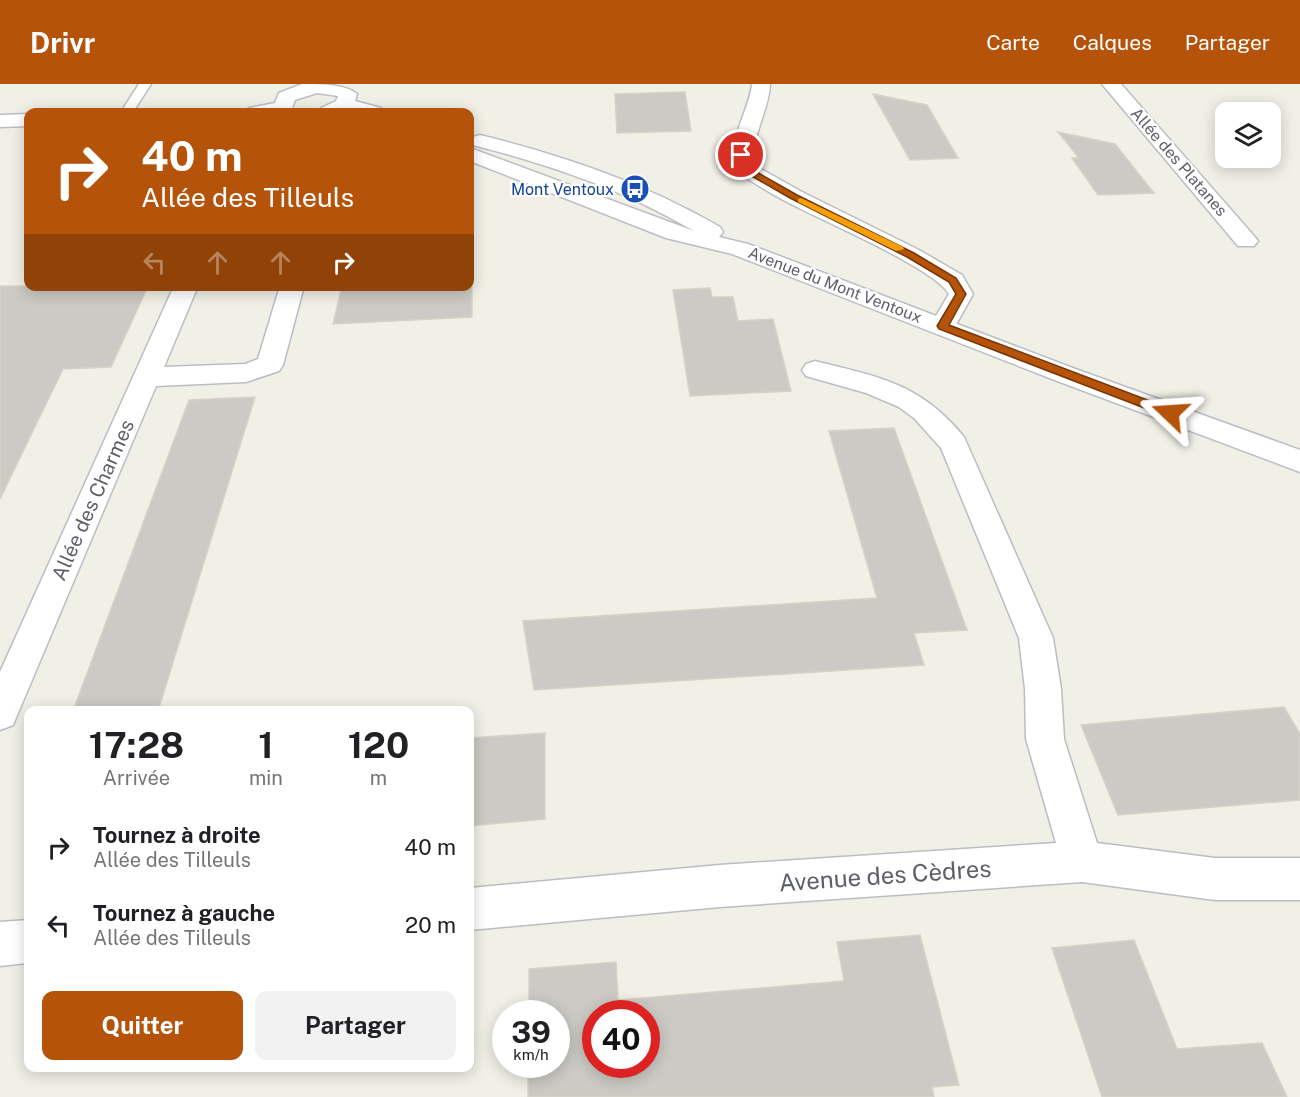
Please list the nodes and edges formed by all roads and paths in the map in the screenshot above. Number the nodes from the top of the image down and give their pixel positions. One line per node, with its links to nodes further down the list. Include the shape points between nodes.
1 (145, 84): 5 (lane)
2 (761, 84): 16 (street, via 741,155 744,168 953,280 961,294)
3 (1110, 84): 12 (street, Allée des Platanes)
4 (310, 85): 6 (street, via 286,97); 7 (street, via 339,87 348,94)
5 (130, 108)
6 (288, 108)
7 (336, 108)
8 (24, 120): 9 (street)
9 (0, 121)
10 (474, 139): 13 (street, Avenue du Mont Ventoux, via 602,175 672,208)
11 (474, 156): 13 (street, Avenue du Mont Ventoux, via 674,233)
12 (1246, 241)
13 (740, 249): 16 (street, Avenue du Mont Ventoux)
14 (184, 291): 18 (street, Allée des Charmes)
15 (290, 291): 18 (street, via 270,365 246,373)
16 (943, 326): 19 (street, Avenue du Mont Ventoux)
17 (814, 370): 21 (street, via 892,390 937,420 954,444 1036,638 1045,739)
18 (146, 377): 20 (street, Allée des Charmes)
19 (1300, 461)
20 (0, 713)
21 (1082, 862): 22 (street, Avenue des Cèdres, via 1215,879); 23 (street, Avenue des Cèdres, via 720,886)
22 (1300, 879)
23 (474, 909)
24 (24, 942): 25 (street)
25 (0, 944)

